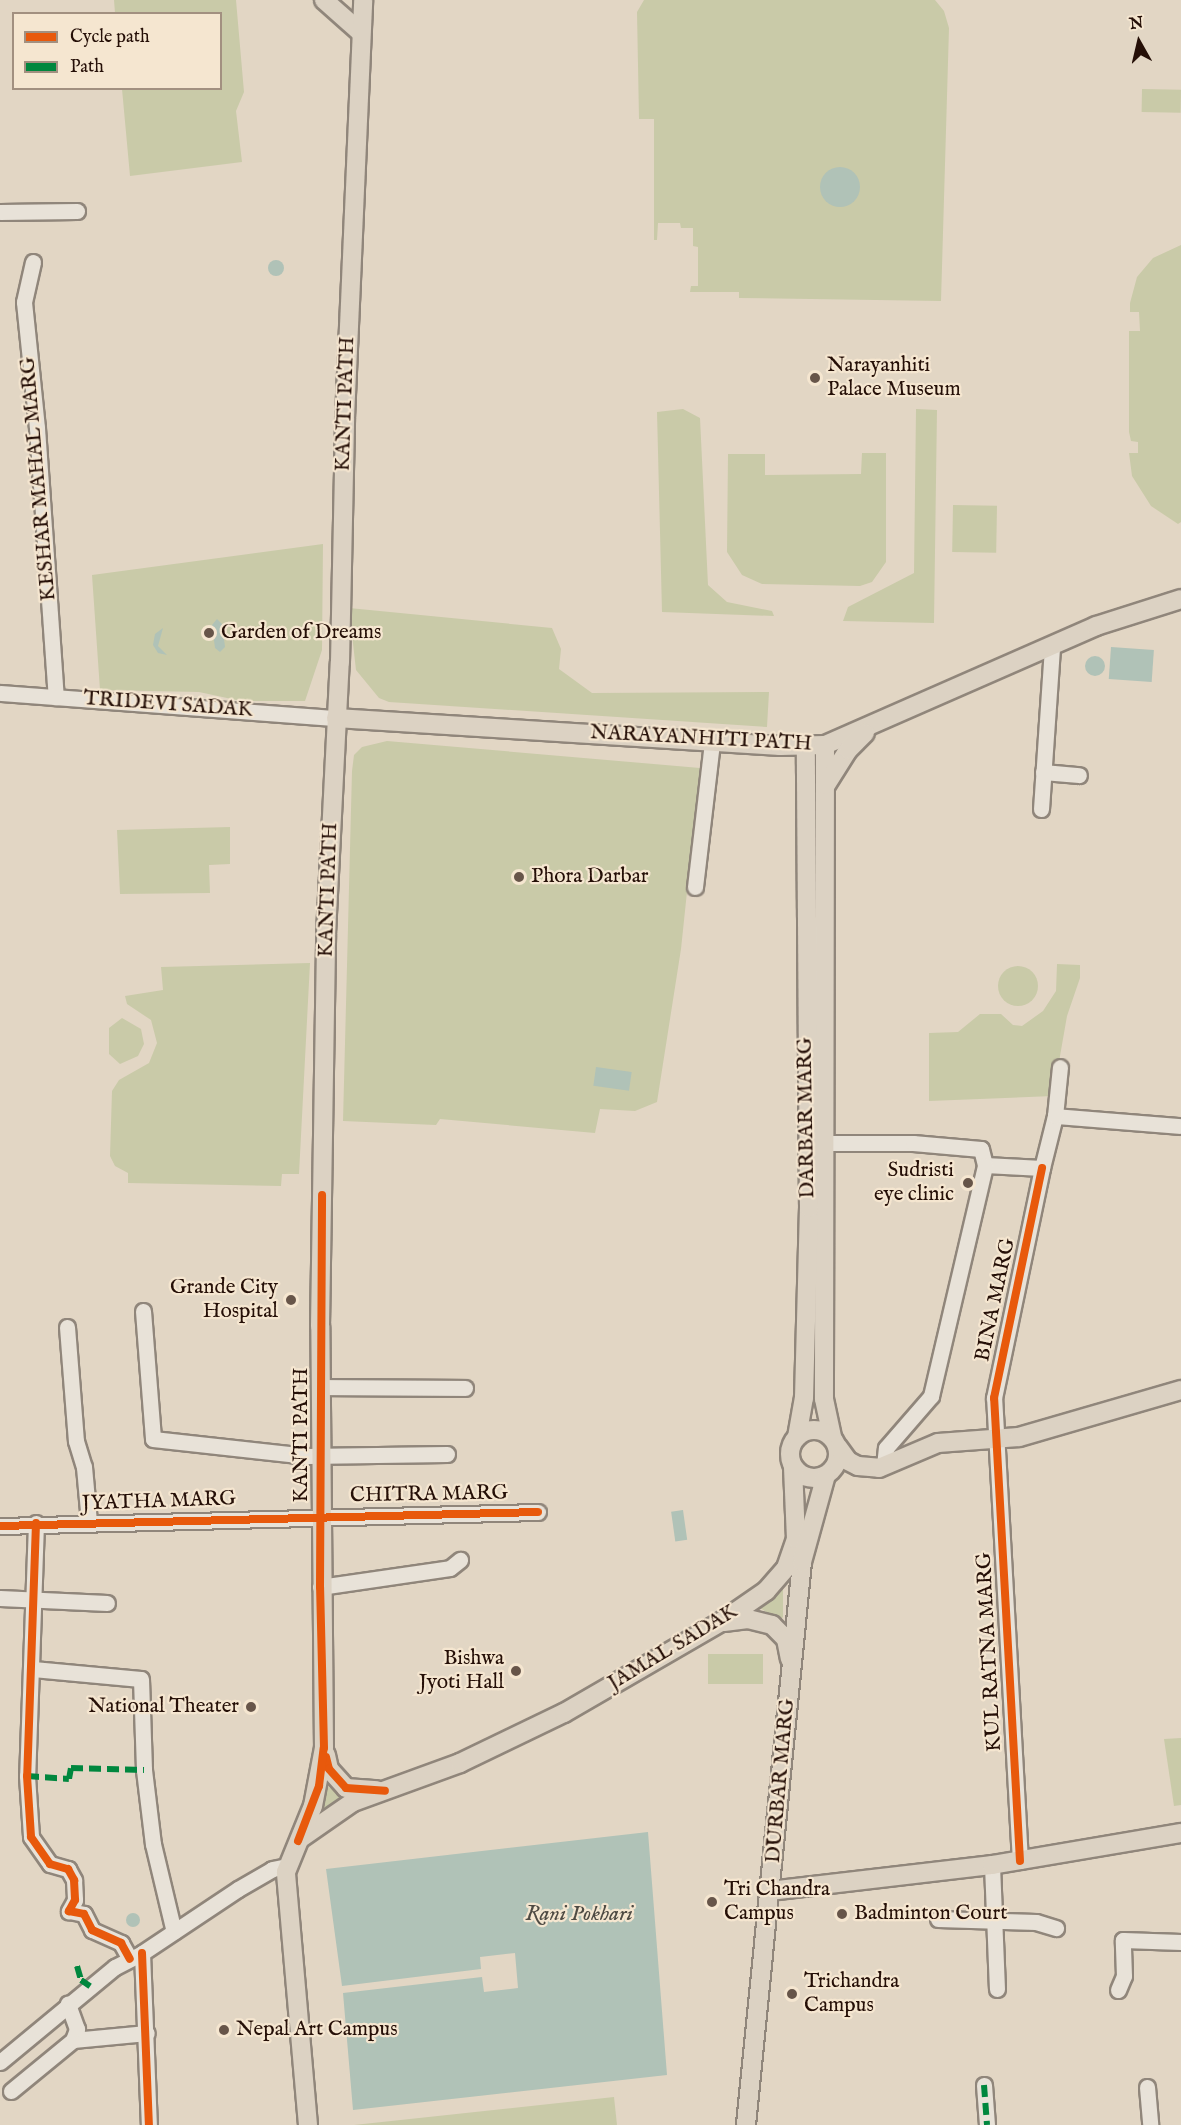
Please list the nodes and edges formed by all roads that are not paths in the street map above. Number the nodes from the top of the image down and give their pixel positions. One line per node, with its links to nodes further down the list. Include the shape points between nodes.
1 (324, 0): 3 (main road)
2 (363, 0): 3 (main road, KANTI PATH)
3 (360, 32): 11 (main road, KANTI PATH)
4 (77, 211): 5 (street)
5 (0, 212)
6 (33, 262): 10 (street, KESHAR MAHAL MARG, via 24,302)
7 (1181, 599): 8 (main road, NARAYANHITI PATH, via 1126,614)
8 (1052, 648): 12 (main road, NARAYANHITI PATH); 17 (street)
9 (0, 693): 10 (street, TRIDEVI SADAK)
10 (56, 697): 11 (street, TRIDEVI SADAK)
11 (336, 718): 13 (main road, NARAYANHITI PATH); 31 (main road, KANTI PATH, via 326,934)
12 (871, 728): 15 (main road, NARAYANHITI PATH); 19 (main road, via 848,750)
13 (712, 741): 14 (main road, NARAYANHITI PATH); 22 (street)
14 (752, 745): 16 (main road, NARAYANHITI PATH); 20 (main road, via 780,753 793,762 804,773)
15 (825, 745): 16 (main road, NARAYANHITI PATH); 19 (main road)
16 (806, 747): 20 (main road)
17 (1043, 772): 18 (street); 21 (street)
18 (1079, 775)
19 (826, 785): 26 (main road, DARBAR MARG)
20 (806, 787): 34 (main road, DARBAR MARG, via 809,1208 804,1398)
21 (1041, 809)
22 (695, 887)
23 (1060, 1067): 24 (street, BINA MARG)
24 (1055, 1116): 25 (street); 28 (street, BINA MARG)
25 (1180, 1126)
26 (826, 1143): 27 (street, via 913,1143 981,1149); 36 (main road, DARBAR MARG, via 824,1398)
27 (985, 1165): 28 (street); 40 (street, via 933,1390 927,1403 886,1448)
28 (1042, 1168): 35 (street, BINA MARG, via 994,1398)
29 (143, 1311): 38 (street, via 153,1439)
30 (67, 1327): 44 (street, via 76,1441 84,1467)
31 (320, 1387): 32 (street); 38 (main road, KANTI PATH)
32 (465, 1388)
33 (1181, 1390): 35 (main road)
34 (797, 1437): 36 (main road, via 810,1430); 39 (main road, via 790,1448)
35 (996, 1441): 40 (main road, via 938,1443); 59 (street, KUL RATNA MARG)
36 (835, 1442): 40 (main road, via 848,1461 858,1467); 41 (main road, via 836,1466)
37 (447, 1454): 38 (street)
38 (320, 1456): 43 (main road, KANTI PATH)
39 (793, 1467): 41 (main road, via 804,1476); 52 (main road, JAMAL SADAK, via 797,1526 786,1568 777,1582)
40 (882, 1467)
41 (826, 1475): 54 (main road, DURBAR MARG, via 802,1562)
42 (538, 1512): 43 (street, CHITRA MARG)
43 (320, 1515): 44 (street, JYATHA MARG); 48 (main road, KANTI PATH)
44 (89, 1522): 45 (street, JYATHA MARG)
45 (36, 1523): 46 (street, JYATHA MARG); 50 (street)
46 (0, 1526)
47 (460, 1560): 48 (street, via 450,1568)
48 (320, 1587): 55 (main road, KANTI PATH)
49 (0, 1598): 50 (street)
50 (33, 1601): 51 (street); 53 (street)
51 (107, 1603)
52 (721, 1622): 54 (main road, via 748,1619 772,1625 786,1639); 56 (main road, JAMAL SADAK, via 564,1713 460,1763)
53 (33, 1669): 66 (street, via 141,1679 144,1770 153,1844); 68 (street, via 27,1776 31,1837 50,1864 68,1869 74,1880 75,1900 69,1911 84,1914 92,1930 121,1943)
54 (792, 1675): 62 (main road, DURBAR MARG)
55 (324, 1748): 56 (main road, KANTI PATH, via 328,1769 346,1788); 58 (main road, KANTI PATH, via 319,1786)
56 (385, 1791): 58 (main road, via 353,1802)
57 (1181, 1833): 59 (main road)
58 (298, 1841): 61 (main road, KANTI PATH)
59 (1020, 1861): 60 (main road)
60 (992, 1865): 62 (main road); 64 (street)
61 (287, 1866): 66 (street, via 247,1884); 79 (main road, KANTI PATH)
62 (770, 1891): 80 (main road, DURBAR MARG)
63 (938, 1919): 64 (street)
64 (994, 1920): 65 (street, via 1049,1923); 69 (street)
65 (1056, 1928)
66 (174, 1932): 68 (street)
67 (1181, 1942): 70 (street, via 1123,1940 1124,1976)
68 (136, 1956): 71 (street); 72 (street)
69 (997, 1989)
70 (1118, 1990)
71 (68, 2004): 73 (street, via 77,2029); 74 (street)
72 (147, 2033): 73 (street); 78 (street)
73 (73, 2040): 77 (street)
74 (0, 2062)
75 (984, 2085): 81 (street)
76 (1147, 2087): 82 (street)
77 (11, 2091)
78 (149, 2125)
79 (308, 2125)
80 (746, 2125)
81 (987, 2125)
82 (1150, 2125)

